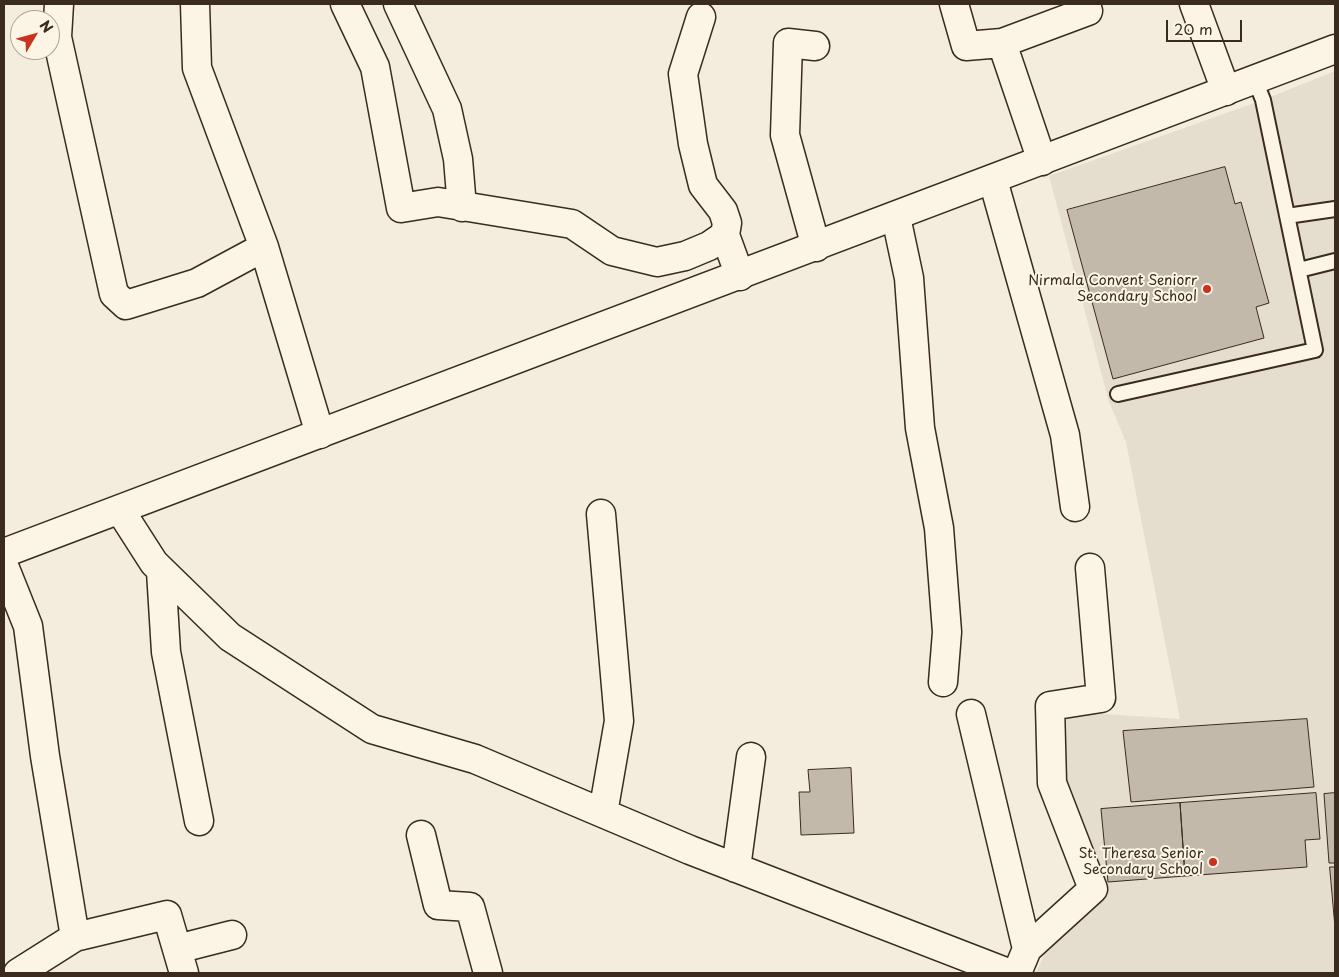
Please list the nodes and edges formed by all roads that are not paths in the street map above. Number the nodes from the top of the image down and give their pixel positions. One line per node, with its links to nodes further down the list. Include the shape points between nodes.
1 (59, 4): 21 (street, via 57,37 114,294 126,305 197,283)
2 (195, 4): 21 (street, via 197,68)
3 (345, 4): 16 (street, via 375,67 401,208 438,202)
4 (398, 4): 16 (street, via 447,109 458,159)
5 (954, 4): 9 (street, via 966,46)
6 (1086, 4): 9 (street, via 1088,11)
7 (1194, 4): 13 (street)
8 (701, 17): 20 (street, via 683,74 693,144 703,185 723,211 727,223)
9 (1002, 43): 14 (street)
10 (815, 46): 22 (street, via 788,42 785,135)
11 (1335, 49): 12 (street)
12 (1255, 80): 13 (street); 18 (lane, via 1263,100)
13 (1226, 91): 14 (street)
14 (1042, 161): 15 (street)
15 (993, 180): 19 (street); 28 (street, via 1065,435)
16 (462, 206): 20 (street, via 572,224 612,251 657,262 686,256)
17 (1335, 209): 18 (lane)
18 (1287, 216): 24 (lane)
19 (896, 217): 22 (street); 35 (street, via 909,278 920,428 939,528 947,632)
20 (725, 235): 25 (street)
21 (264, 247): 27 (street)
22 (816, 247): 25 (street)
23 (1335, 261): 24 (lane)
24 (1298, 270): 26 (lane, via 1315,350)
25 (740, 276): 27 (street)
26 (1118, 394)
27 (320, 434): 29 (street)
28 (1075, 507)
29 (120, 510): 31 (street); 34 (street)
30 (601, 514): 38 (street, via 620,721)
31 (4, 553)
32 (4, 566): 43 (street, via 28,626 45,756)
33 (1090, 568): 45 (street, via 1102,698 1050,706 1052,783 1092,889)
34 (162, 571): 38 (street, via 230,637 372,729 475,759); 39 (street, via 166,652)
35 (943, 682)
36 (971, 714): 45 (street)
37 (751, 757): 41 (street)
38 (603, 813): 41 (street)
39 (199, 821)
40 (421, 836): 47 (street, via 438,905 470,907)
41 (736, 868): 48 (street)
42 (232, 935): 44 (street)
43 (75, 937): 44 (street, via 167,915); 46 (street)
44 (180, 961)
45 (1022, 961)
46 (18, 973)
47 (488, 973)
48 (1008, 973)

